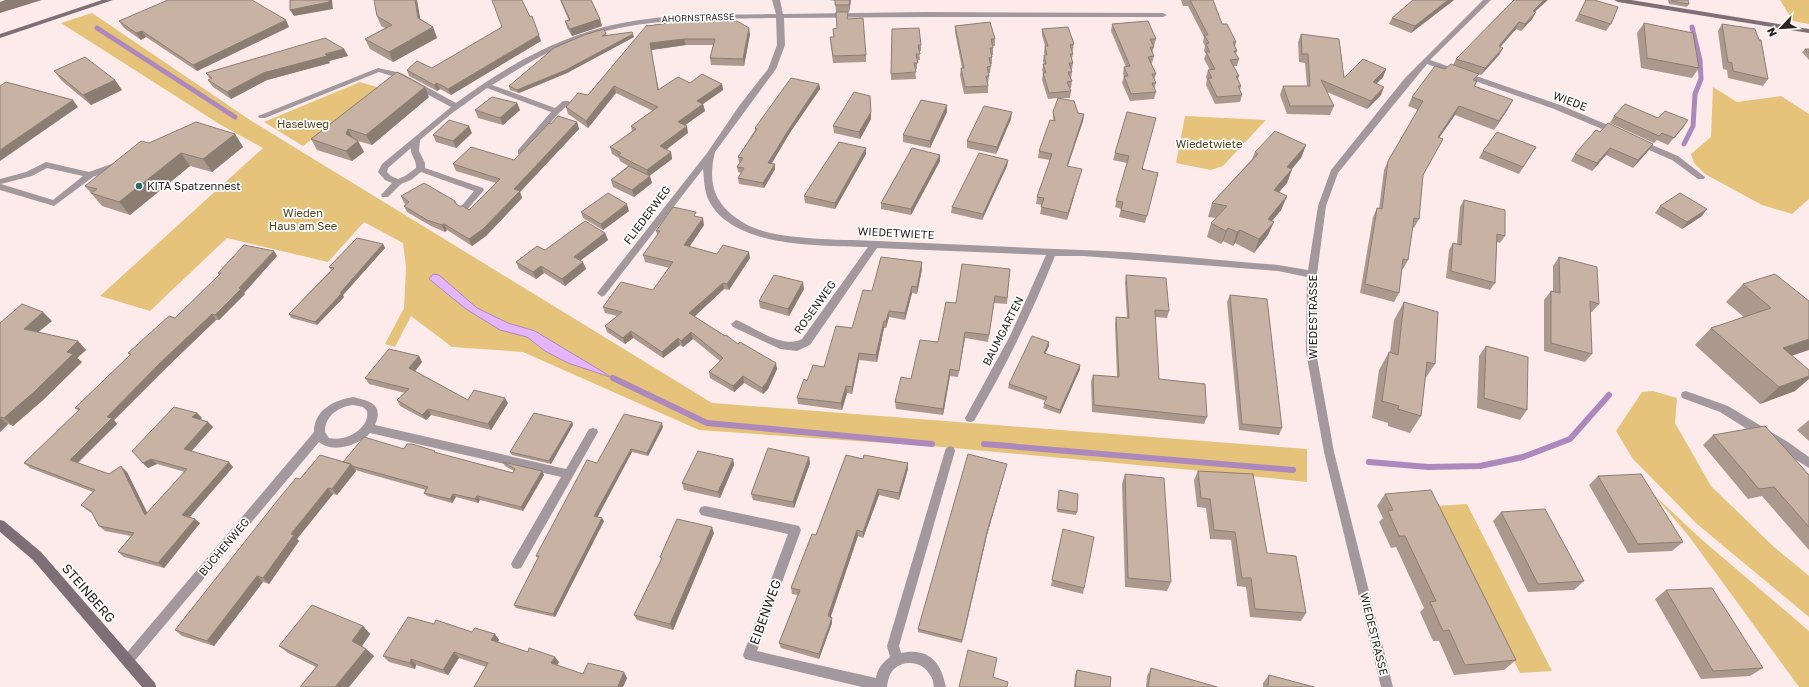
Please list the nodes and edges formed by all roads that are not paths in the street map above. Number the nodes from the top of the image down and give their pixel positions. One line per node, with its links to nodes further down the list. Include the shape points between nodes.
1 (109, 0): 8 (main road)
2 (776, 0): 6 (street, WIEDETWIETE)
3 (1487, 0): 9 (street, WIEDESTRASSE)
4 (1618, 0): 7 (main road)
5 (1163, 15): 6 (street, AHORNSTRASSE)
6 (780, 16): 10 (street, AHORNSTRASSE, via 677,17 598,32 568,41 536,56); 17 (street, WIEDETWIETE, via 780,45 772,69)
7 (1809, 31)
8 (0, 36)
9 (1425, 61): 21 (street, WIEDE, via 1594,122 1675,158); 29 (street, WIEDESTRASSE, via 1334,172 1322,206)
10 (486, 85): 12 (street, AHORNSTRASSE); 13 (street)
11 (566, 103): 13 (street)
12 (456, 106): 14 (street, via 398,75 378,70); 15 (street, AHORNSTRASSE)
13 (556, 111): 16 (street)
14 (262, 116)
15 (416, 139): 19 (street, via 415,151 421,163); 23 (street, AHORNSTRASSE, via 385,166 382,172)
16 (521, 152)
17 (711, 152): 27 (street, WIEDETWIETE, via 707,167 709,188 720,210 741,226 767,235 807,241); 30 (street, FLIEDERWEG)
18 (114, 166): 20 (street)
19 (420, 169): 23 (street); 26 (street, via 480,190)
20 (90, 175): 22 (street, via 46,165 29,174); 24 (street, via 54,203)
21 (1701, 177)
22 (0, 182)
23 (398, 182): 25 (street)
24 (0, 187)
25 (385, 195)
26 (463, 209)
27 (875, 244): 28 (street, WIEDETWIETE); 31 (street, ROSENWEG, via 806,342 797,347 780,345)
28 (1052, 252): 29 (street, WIEDETWIETE, via 1278,268); 33 (street, BAUMGARTEN, via 1028,310)
29 (1312, 274): 48 (street, WIEDESTRASSE, via 1311,352 1329,452)
30 (602, 293)
31 (736, 324)
32 (1686, 395): 38 (street, via 1724,409)
33 (970, 418)
34 (369, 428): 36 (street, via 361,435 341,443 331,443); 36 (street, BUCHENWEG, via 373,420 370,405 353,401 342,403 326,414 319,427); 39 (street)
35 (593, 432): 39 (street)
36 (319, 434): 43 (street, BUCHENWEG)
37 (950, 451): 44 (street, via 893,646)
38 (1809, 463)
39 (568, 474): 42 (street)
40 (705, 511): 45 (street, EIBENWEG, via 795,530 749,655)
41 (0, 525): 43 (main road, STEINBERG, via 37,556)
42 (517, 564)
43 (128, 660): 46 (main road, STEINBERG)
44 (897, 660): 45 (street, EIBENWEG, via 883,674); 47 (street, via 919,657 928,662 936,670)
45 (881, 686)
46 (150, 687)
47 (940, 687)
48 (1387, 687)

